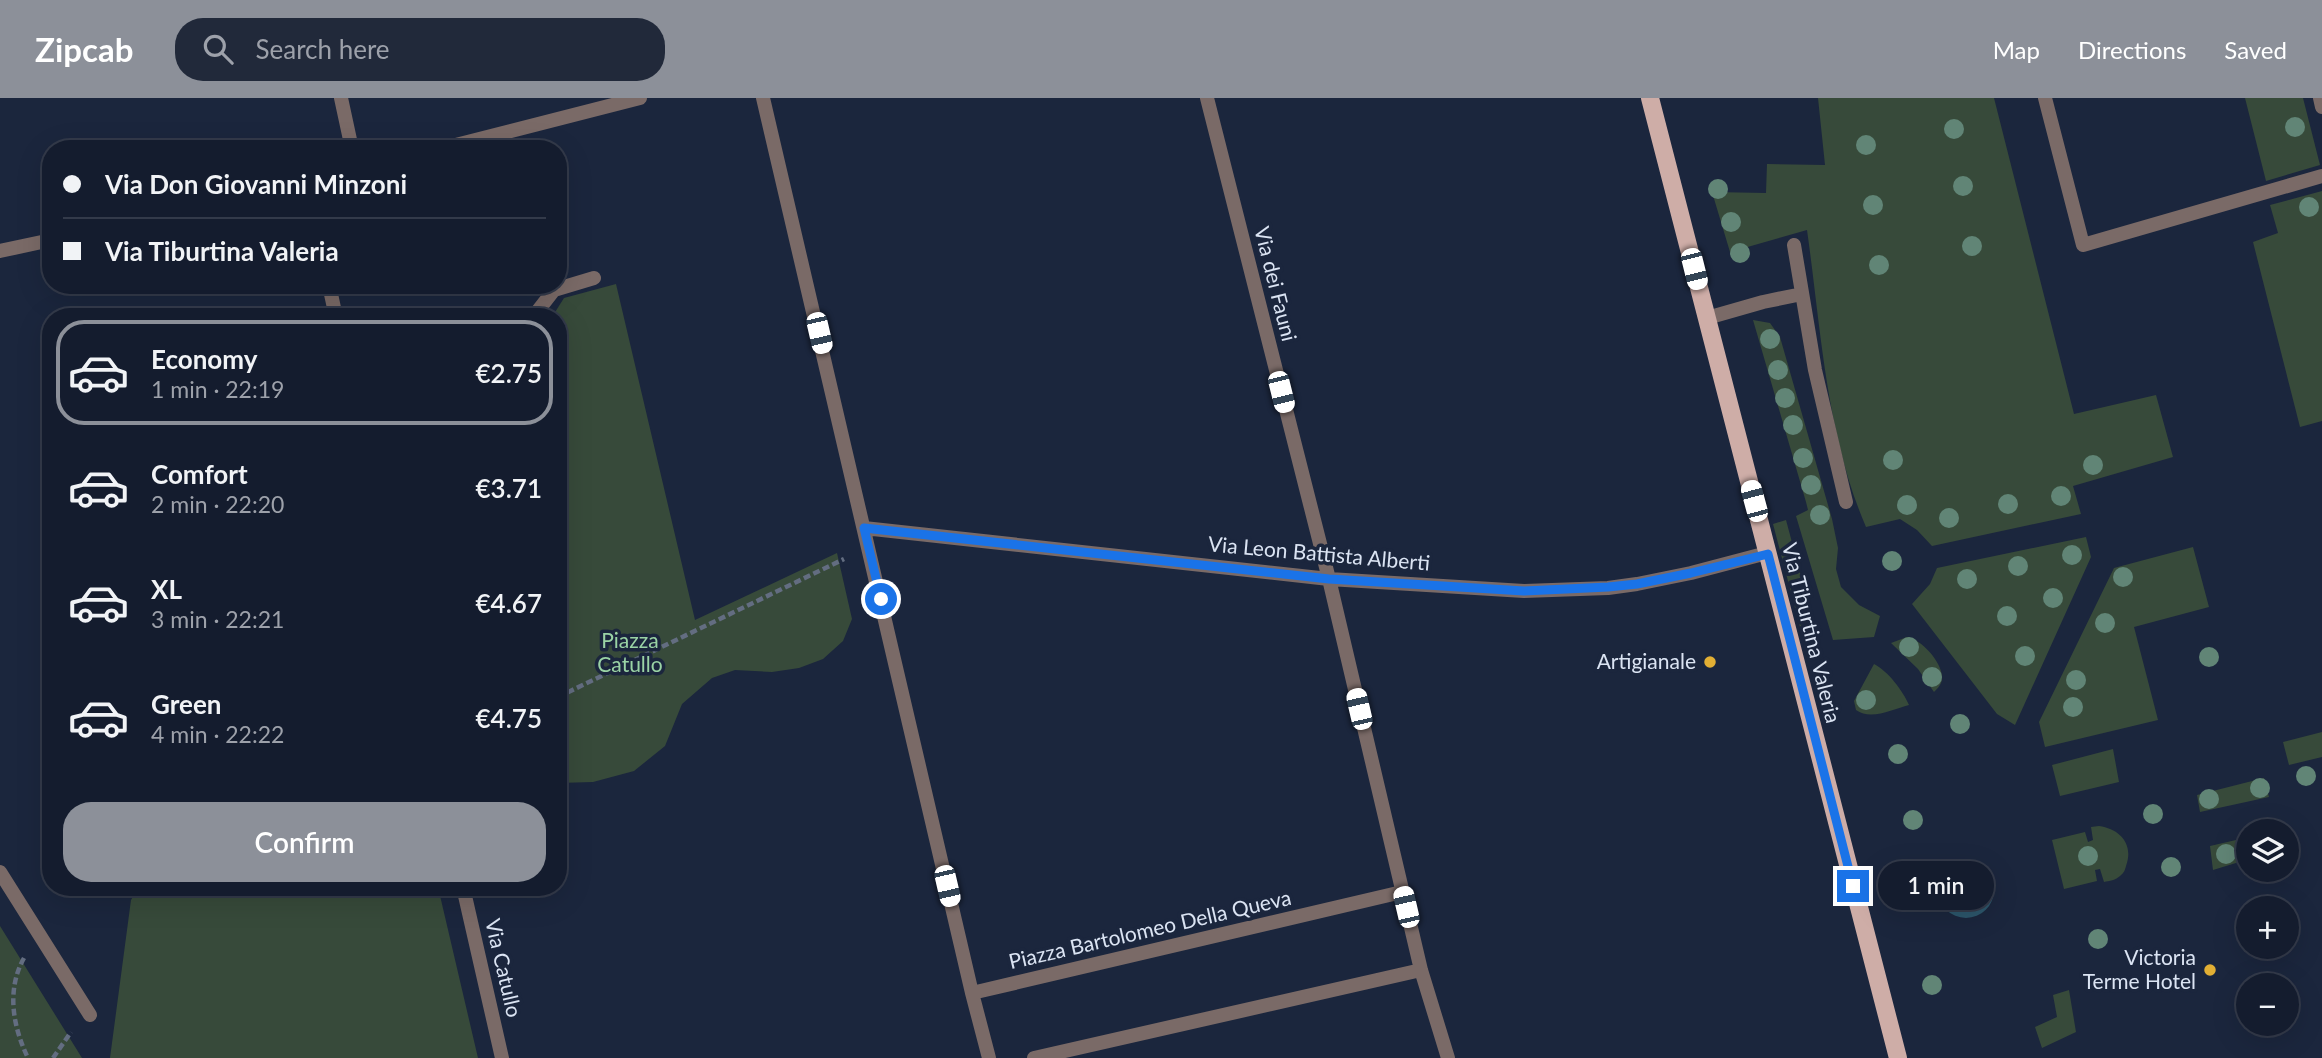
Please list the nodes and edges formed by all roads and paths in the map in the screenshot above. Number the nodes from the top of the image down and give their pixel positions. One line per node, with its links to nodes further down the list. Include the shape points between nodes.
1 (341, 98): 9 (street)
2 (640, 98): 10 (street)
3 (763, 98): 22 (street)
4 (1207, 98): 25 (street, Via dei Fauni)
5 (1650, 98): 20 (main road, Via Tiburtina Valeria)
6 (2045, 98): 11 (street, via 2083,245)
7 (2320, 98): 8 (street)
8 (2322, 107)
9 (350, 140)
10 (475, 140)
11 (2322, 176)
12 (42, 242): 14 (street)
13 (1794, 245): 18 (street)
14 (0, 251)
15 (594, 278): 16 (street)
16 (567, 286)
17 (551, 294): 19 (street)
18 (1802, 294): 20 (street); 21 (street)
19 (540, 308)
20 (1707, 318): 24 (main road, Via Tiburtina Valeria)
21 (1846, 502)
22 (864, 528): 23 (street); 25 (street, Via Leon Battista Alberti)
23 (869, 547): 26 (path); 32 (street)
24 (1768, 554): 25 (street, Via Leon Battista Alberti, via 1608,587 1524,591); 39 (main road, Via Tiburtina Valeria)
25 (1329, 579): 28 (street, Via dei Fauni)
26 (567, 692)
27 (0, 872): 30 (street)
28 (1402, 892): 31 (street, Via dei Fauni); 32 (street, Piazza Bartolomeo Della Queva)
29 (465, 896): 35 (street, Via Catullo)
30 (38, 933): 33 (street); 34 (path, via 21,963 12,998 18,1037)
31 (1421, 970): 37 (street); 38 (street, Via dei Fauni)
32 (972, 993): 36 (street)
33 (90, 1016)
34 (28, 1058)
35 (502, 1058)
36 (989, 1058)
37 (1034, 1058)
38 (1448, 1058)
39 (1898, 1058)

